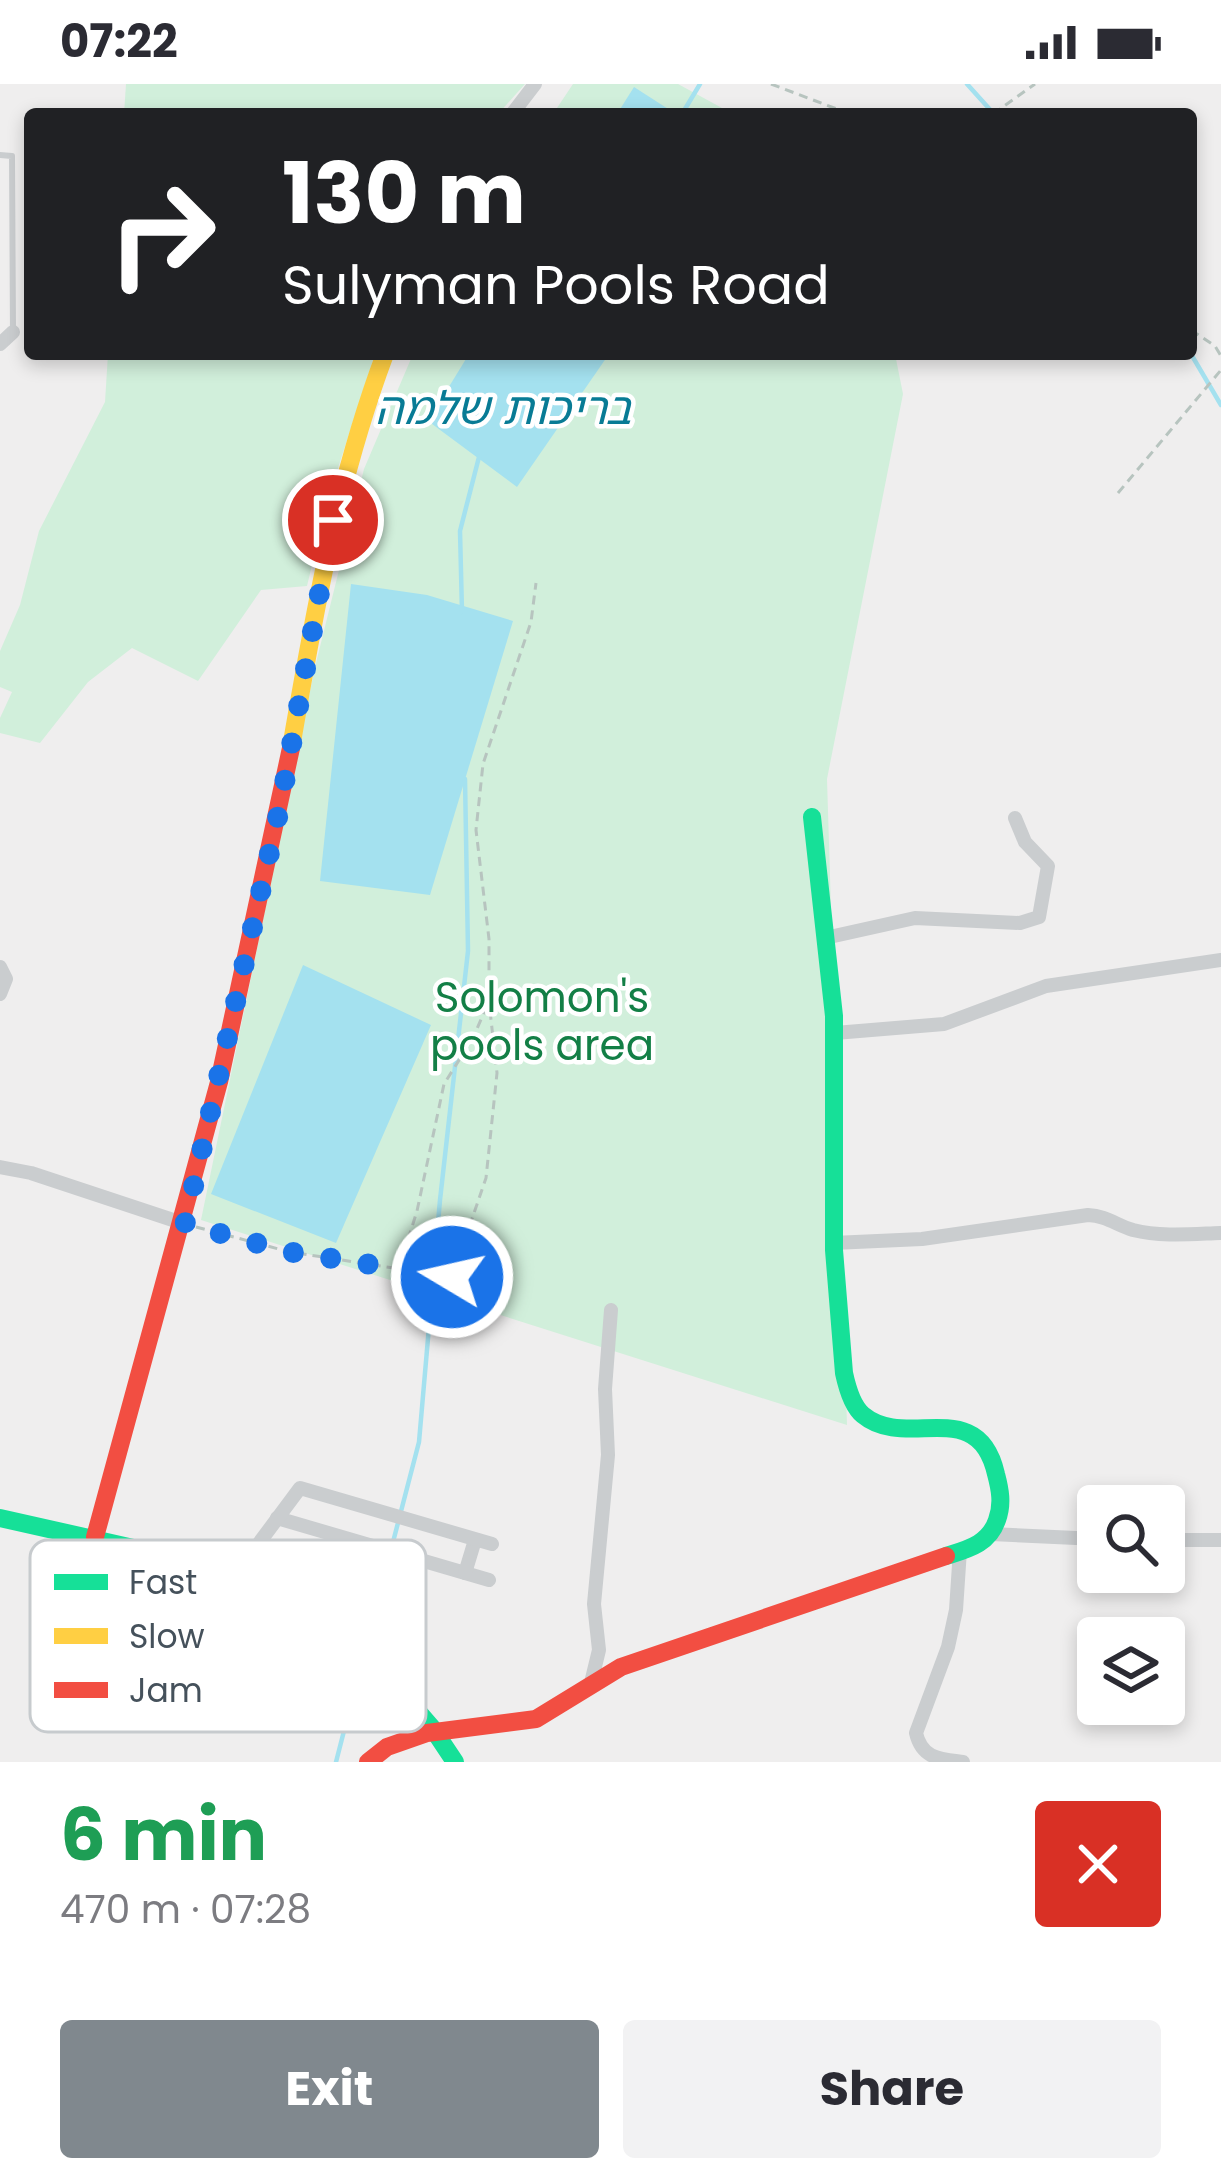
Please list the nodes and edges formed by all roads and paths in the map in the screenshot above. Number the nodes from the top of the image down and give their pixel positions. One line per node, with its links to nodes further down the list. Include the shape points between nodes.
1 (535, 84): 4 (street)
2 (771, 84): 5 (path)
3 (1035, 84): 6 (path)
4 (517, 108)
5 (834, 108)
6 (1001, 108)
7 (0, 155): 8 (lane, via 12,156)
8 (7, 332): 10 (street)
9 (1197, 334): 11 (path)
10 (0, 344)
11 (1221, 355)
12 (382, 360): 25 (street, via 333,520 280,807)
13 (1221, 370): 14 (path)
14 (1118, 494)
15 (536, 583): 22 (path, via 531,622 483,764 476,830)
16 (812, 817): 18 (street)
17 (1015, 818): 18 (street, via 1048,866 1039,916 1020,923 915,918)
18 (825, 938): 23 (street)
19 (1221, 960): 23 (street, via 1046,986 944,1024)
20 (0, 967): 21 (street)
21 (0, 994)
22 (489, 1000): 28 (path, via 444,1084); 28 (path, via 497,1073 486,1178 452,1277)
23 (835, 1033): 27 (street)
24 (0, 1167): 25 (street)
25 (185, 1224): 28 (path, via 290,1252); 33 (street)
26 (1220, 1233): 27 (street, via 1162,1234 1088,1215)
27 (833, 1243): 32 (street, via 851,1401 892,1427 974,1431 991,1449 1000,1484)
28 (400, 1268)
29 (611, 1310): 46 (street, via 594,1604 599,1650)
30 (0, 1518): 33 (street)
31 (278, 1518): 36 (street); 37 (street); 38 (street, via 300,1488)
32 (991, 1534): 34 (street); 42 (street)
33 (95, 1537): 35 (street)
34 (1077, 1538)
35 (107, 1540)
36 (262, 1540)
37 (351, 1540)
38 (476, 1540): 41 (street); 44 (street)
39 (1185, 1540): 40 (street)
40 (1221, 1540)
41 (492, 1544)
42 (960, 1550): 46 (street, via 637,1659); 53 (street, via 948,1647 916,1733 931,1757)
43 (426, 1562): 44 (street)
44 (465, 1574): 45 (street)
45 (488, 1580)
46 (591, 1682): 48 (street, via 538,1719)
47 (426, 1720): 48 (street)
48 (434, 1729): 49 (street); 52 (street)
49 (426, 1731)
50 (424, 1732): 51 (street)
51 (368, 1762)
52 (455, 1762)
53 (963, 1762)

